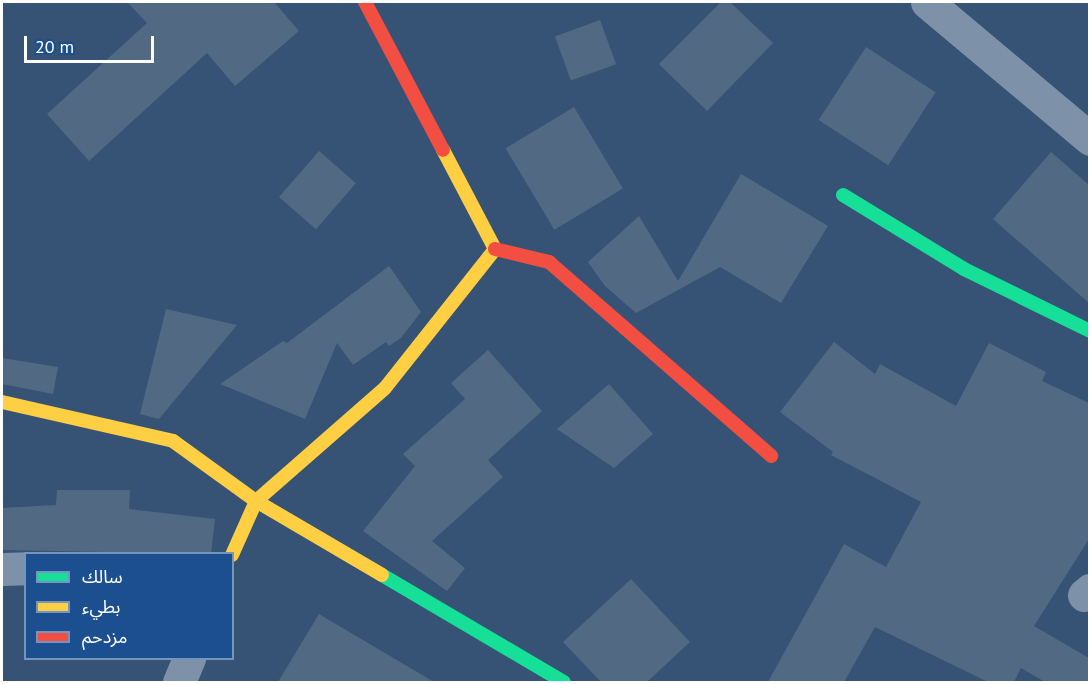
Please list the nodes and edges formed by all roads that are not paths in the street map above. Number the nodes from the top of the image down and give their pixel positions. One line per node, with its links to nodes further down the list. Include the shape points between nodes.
1 (365, 2): 5 (street)
2 (934, 3): 3 (street)
3 (1089, 139)
4 (843, 195): 6 (street, via 964,269)
5 (495, 249): 8 (street, via 549,262); 9 (street, via 385,388)
6 (1089, 331)
7 (2, 402): 9 (street, via 173,441)
8 (771, 456)
9 (256, 501): 10 (street); 15 (street)
10 (233, 552)
11 (24, 568): 12 (street)
12 (2, 569)
13 (188, 660): 14 (street)
14 (179, 682)
15 (564, 682)

